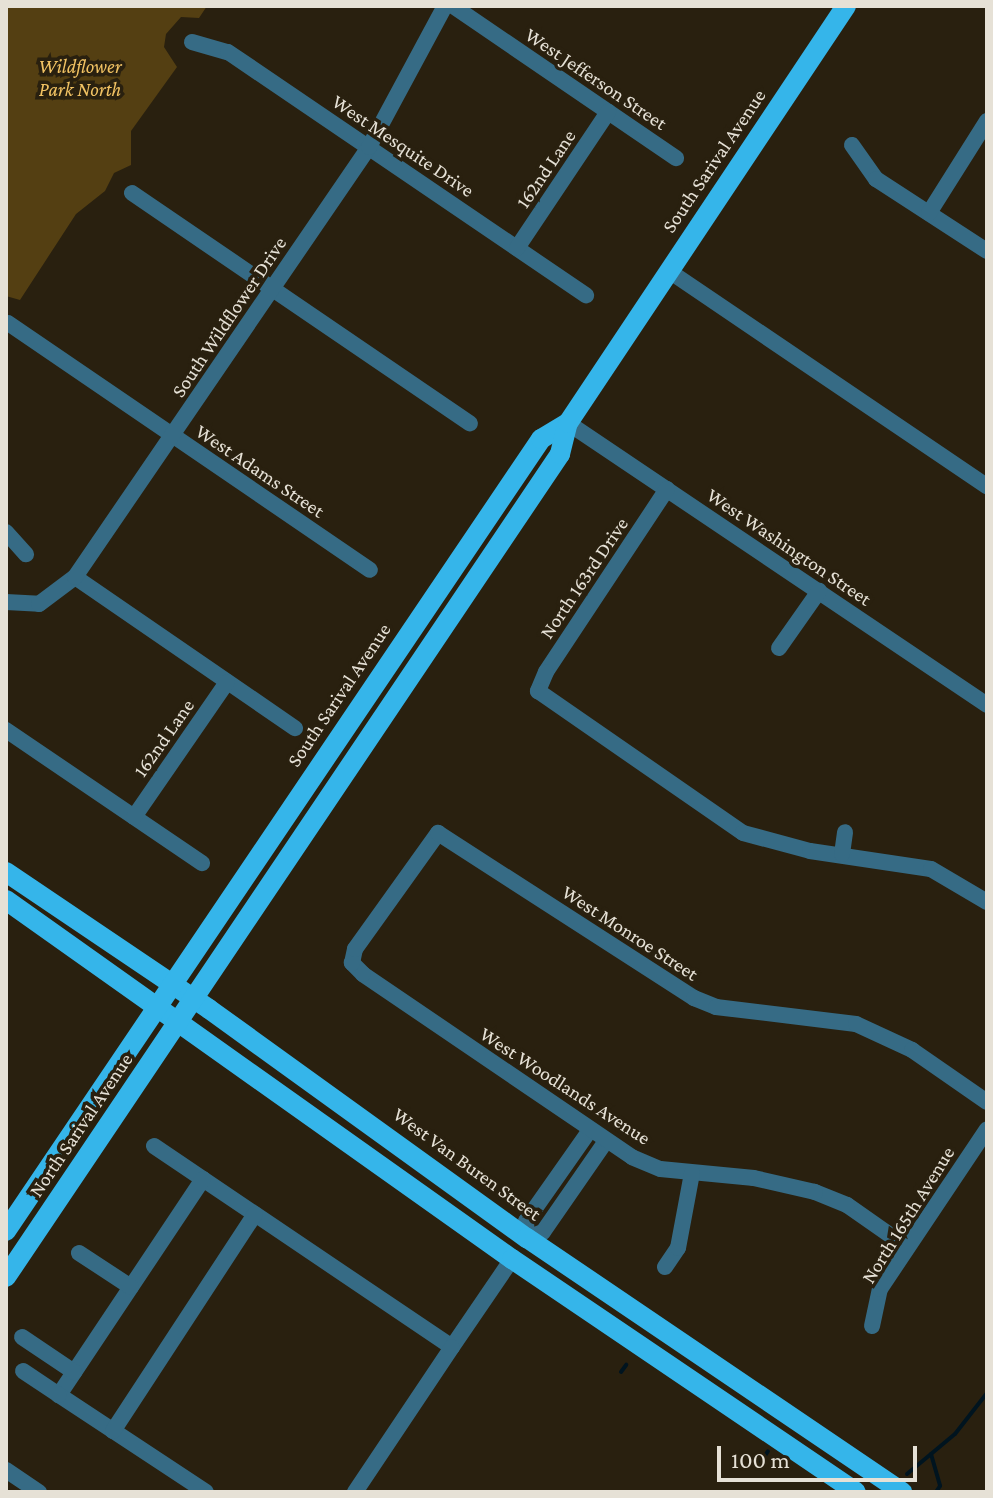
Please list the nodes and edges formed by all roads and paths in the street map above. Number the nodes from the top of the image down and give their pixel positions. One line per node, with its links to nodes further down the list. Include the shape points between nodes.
1 (445, 6): 8 (street, South Wildflower Drive)
2 (453, 6): 5 (street, West Jefferson Street)
3 (846, 6): 14 (main road, South Sarival Avenue)
4 (192, 42): 8 (street, West Mesquite Drive, via 228,52)
5 (608, 112): 9 (street, West Jefferson Street); 12 (street, 162nd Lane)
6 (987, 121): 11 (street)
7 (852, 145): 11 (street, via 876,179)
8 (369, 147): 12 (street, West Mesquite Drive); 15 (street, South Wildflower Drive)
9 (676, 158)
10 (132, 193): 15 (street)
11 (929, 213): 13 (street)
12 (517, 248): 16 (street, West Mesquite Drive)
13 (987, 251)
14 (669, 271): 18 (main road, South Sarival Avenue); 21 (street)
15 (273, 288): 19 (street); 20 (street, South Wildflower Drive)
16 (586, 295)
17 (8, 323): 20 (street, West Adams Street)
18 (568, 423): 22 (street, West Washington Street); 42 (main road, South Sarival Avenue, via 541,439); 43 (main road, South Sarival Avenue, via 560,454)
19 (470, 424)
20 (172, 435): 25 (street, West Adams Street); 26 (street, South Wildflower Drive)
21 (987, 486)
22 (667, 489): 27 (street, West Washington Street); 37 (street, North 163rd Drive, via 538,691 743,833)
23 (6, 532): 24 (street)
24 (26, 554)
25 (370, 570)
26 (75, 577): 28 (street, South Wildflower Drive, via 39,604); 30 (street)
27 (819, 591): 29 (street); 31 (street, West Washington Street)
28 (6, 602)
29 (779, 648)
30 (227, 682): 32 (street); 34 (street, 162nd Lane)
31 (987, 705)
32 (295, 728)
33 (6, 730): 34 (street)
34 (134, 817): 38 (street)
35 (845, 832): 37 (street)
36 (438, 833): 46 (street, West Monroe Street, via 694,998 716,1007 856,1024 912,1050); 48 (street, West Woodlands Avenue, via 428,839 355,949 352,963)
37 (842, 854): 40 (street, via 931,869)
38 (202, 863)
39 (6, 872): 42 (main road, West Van Buren Street)
40 (984, 893)
41 (6, 900): 44 (main road)
42 (174, 985): 43 (main road, West Van Buren Street); 44 (main road, South Sarival Avenue)
43 (194, 999): 45 (main road, North Sarival Avenue); 55 (main road, West Van Buren Street)
44 (160, 1006): 45 (main road); 54 (main road, North Sarival Avenue)
45 (180, 1020): 58 (main road); 60 (main road, North Sarival Avenue)
46 (987, 1102)
47 (987, 1129): 56 (street, North 165th Avenue)
48 (590, 1130): 49 (street, West Woodlands Avenue); 55 (street, via 526,1221)
49 (606, 1141): 51 (street, West Woodlands Avenue, via 660,1169); 55 (street, via 543,1232)
50 (154, 1146): 52 (street)
51 (692, 1173): 56 (street, West Woodlands Avenue, via 769,1180 815,1192 847,1205); 59 (street, via 678,1248)
52 (203, 1179): 53 (street); 61 (street)
53 (255, 1214): 64 (street); 68 (street)
54 (6, 1231)
55 (527, 1238): 58 (main road); 76 (main road, West Van Buren Street)
56 (907, 1247): 62 (street, North 165th Avenue, via 880,1289)
57 (79, 1253): 61 (street)
58 (512, 1259): 64 (street); 69 (main road)
59 (665, 1267)
60 (6, 1277)
61 (131, 1287): 66 (street)
62 (872, 1326)
63 (22, 1337): 66 (street)
64 (452, 1347): 73 (street)
65 (23, 1371): 67 (street)
66 (74, 1372): 67 (street)
67 (59, 1395): 68 (street)
68 (113, 1431): 72 (street)
69 (804, 1457): 74 (main road); 75 (main road, via 811,1452 829,1455)
70 (6, 1470): 71 (street)
71 (39, 1492)
72 (206, 1492)
73 (355, 1492)
74 (856, 1492)
75 (885, 1492)
76 (902, 1492)

